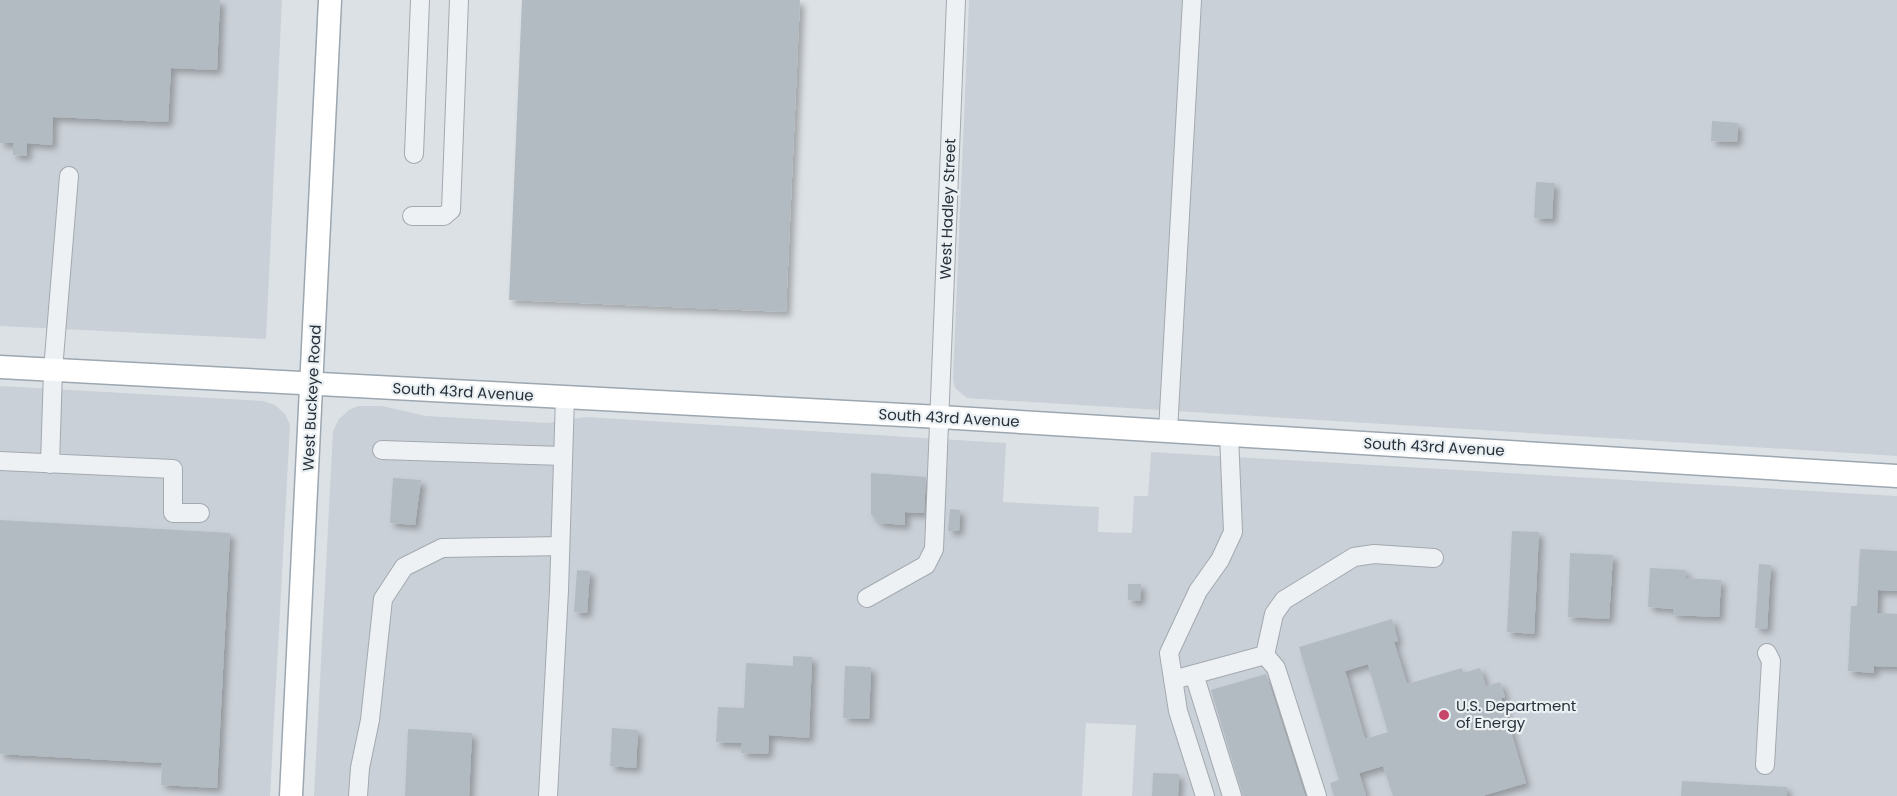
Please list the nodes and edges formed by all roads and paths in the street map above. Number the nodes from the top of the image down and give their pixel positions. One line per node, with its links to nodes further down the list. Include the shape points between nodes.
1 (330, 0): 11 (main road, West Buckeye Road)
2 (420, 0): 6 (street)
3 (459, 0): 8 (street, via 451,210 444,216)
4 (956, 0): 13 (street, West Hadley Street)
5 (1192, 0): 14 (street)
6 (414, 154)
7 (69, 176): 10 (street)
8 (412, 216)
9 (0, 367): 10 (main road, South 43rd Avenue)
10 (53, 370): 11 (main road, South 43rd Avenue); 19 (street)
11 (313, 384): 12 (main road, South 43rd Avenue); 30 (main road, West Buckeye Road)
12 (565, 397): 13 (main road, South 43rd Avenue); 17 (street)
13 (940, 417): 14 (main road, South 43rd Avenue); 24 (street, West Hadley Street, via 934,549 926,565)
14 (1168, 431): 15 (main road, South 43rd Avenue)
15 (1229, 434): 20 (main road, South 43rd Avenue); 28 (street, via 1233,532 1220,560 1198,591 1169,653)
16 (382, 450): 17 (street)
17 (562, 456): 22 (street)
18 (0, 461): 19 (street)
19 (50, 464): 21 (street, via 173,469 173,513)
20 (1897, 476)
21 (200, 513)
22 (560, 546): 31 (street, via 442,548 404,567 383,599); 32 (street)
23 (1434, 558): 26 (street, via 1374,554 1354,557 1284,600 1274,614)
24 (867, 598)
25 (1767, 653): 29 (street, via 1771,661)
26 (1264, 655): 27 (street); 35 (street, via 1276,668)
27 (1194, 674): 28 (street); 34 (street)
28 (1173, 680): 33 (street, via 1178,711)
29 (1765, 765)
30 (291, 796)
31 (358, 796)
32 (548, 796)
33 (1205, 796)
34 (1232, 796)
35 (1317, 796)

